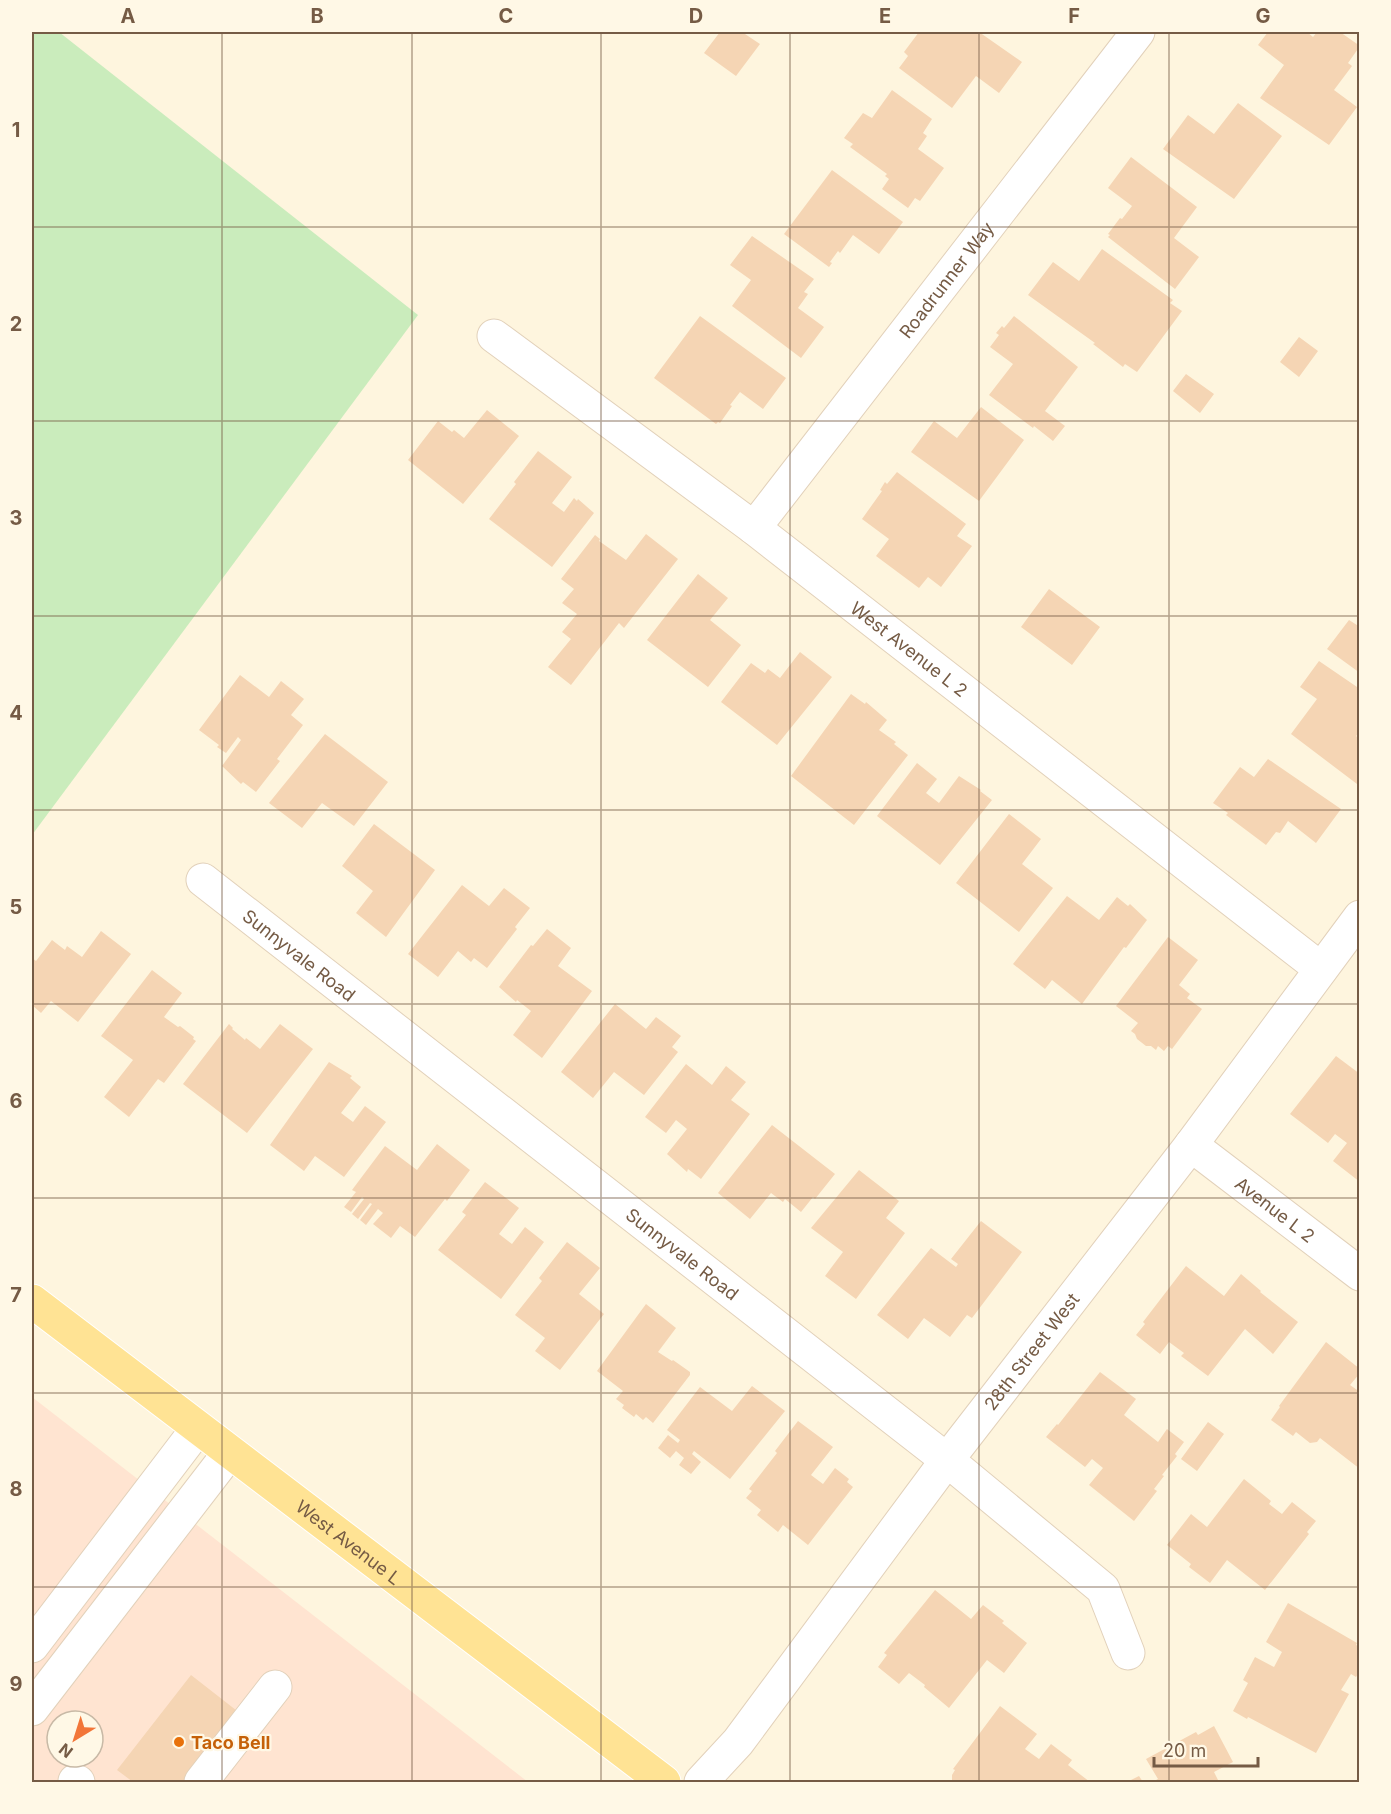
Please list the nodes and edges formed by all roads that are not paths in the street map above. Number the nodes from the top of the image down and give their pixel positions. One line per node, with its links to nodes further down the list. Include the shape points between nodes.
1 (1138, 32): 3 (street, Roadrunner Way)
2 (494, 336): 3 (street, West Avenue L 2)
3 (754, 528): 6 (street, West Avenue L 2)
4 (203, 880): 12 (street, Sunnyvale Road)
5 (1359, 917): 6 (street, 28th Street West)
6 (1321, 969): 7 (street, 28th Street West)
7 (1191, 1145): 8 (street, Avenue L 2); 12 (street, 28th Street West)
8 (1359, 1274)
9 (32, 1301): 10 (main road, West Avenue L)
10 (198, 1428): 11 (main road, West Avenue L); 13 (street)
11 (230, 1452): 16 (street); 18 (main road, West Avenue L)
12 (947, 1460): 14 (street, Sunnyvale Road, via 1103,1589); 19 (street, 28th Street West, via 738,1742)
13 (32, 1646)
14 (1128, 1653)
15 (275, 1687): 17 (street)
16 (32, 1708)
17 (201, 1782)
18 (664, 1782)
19 (701, 1782)

